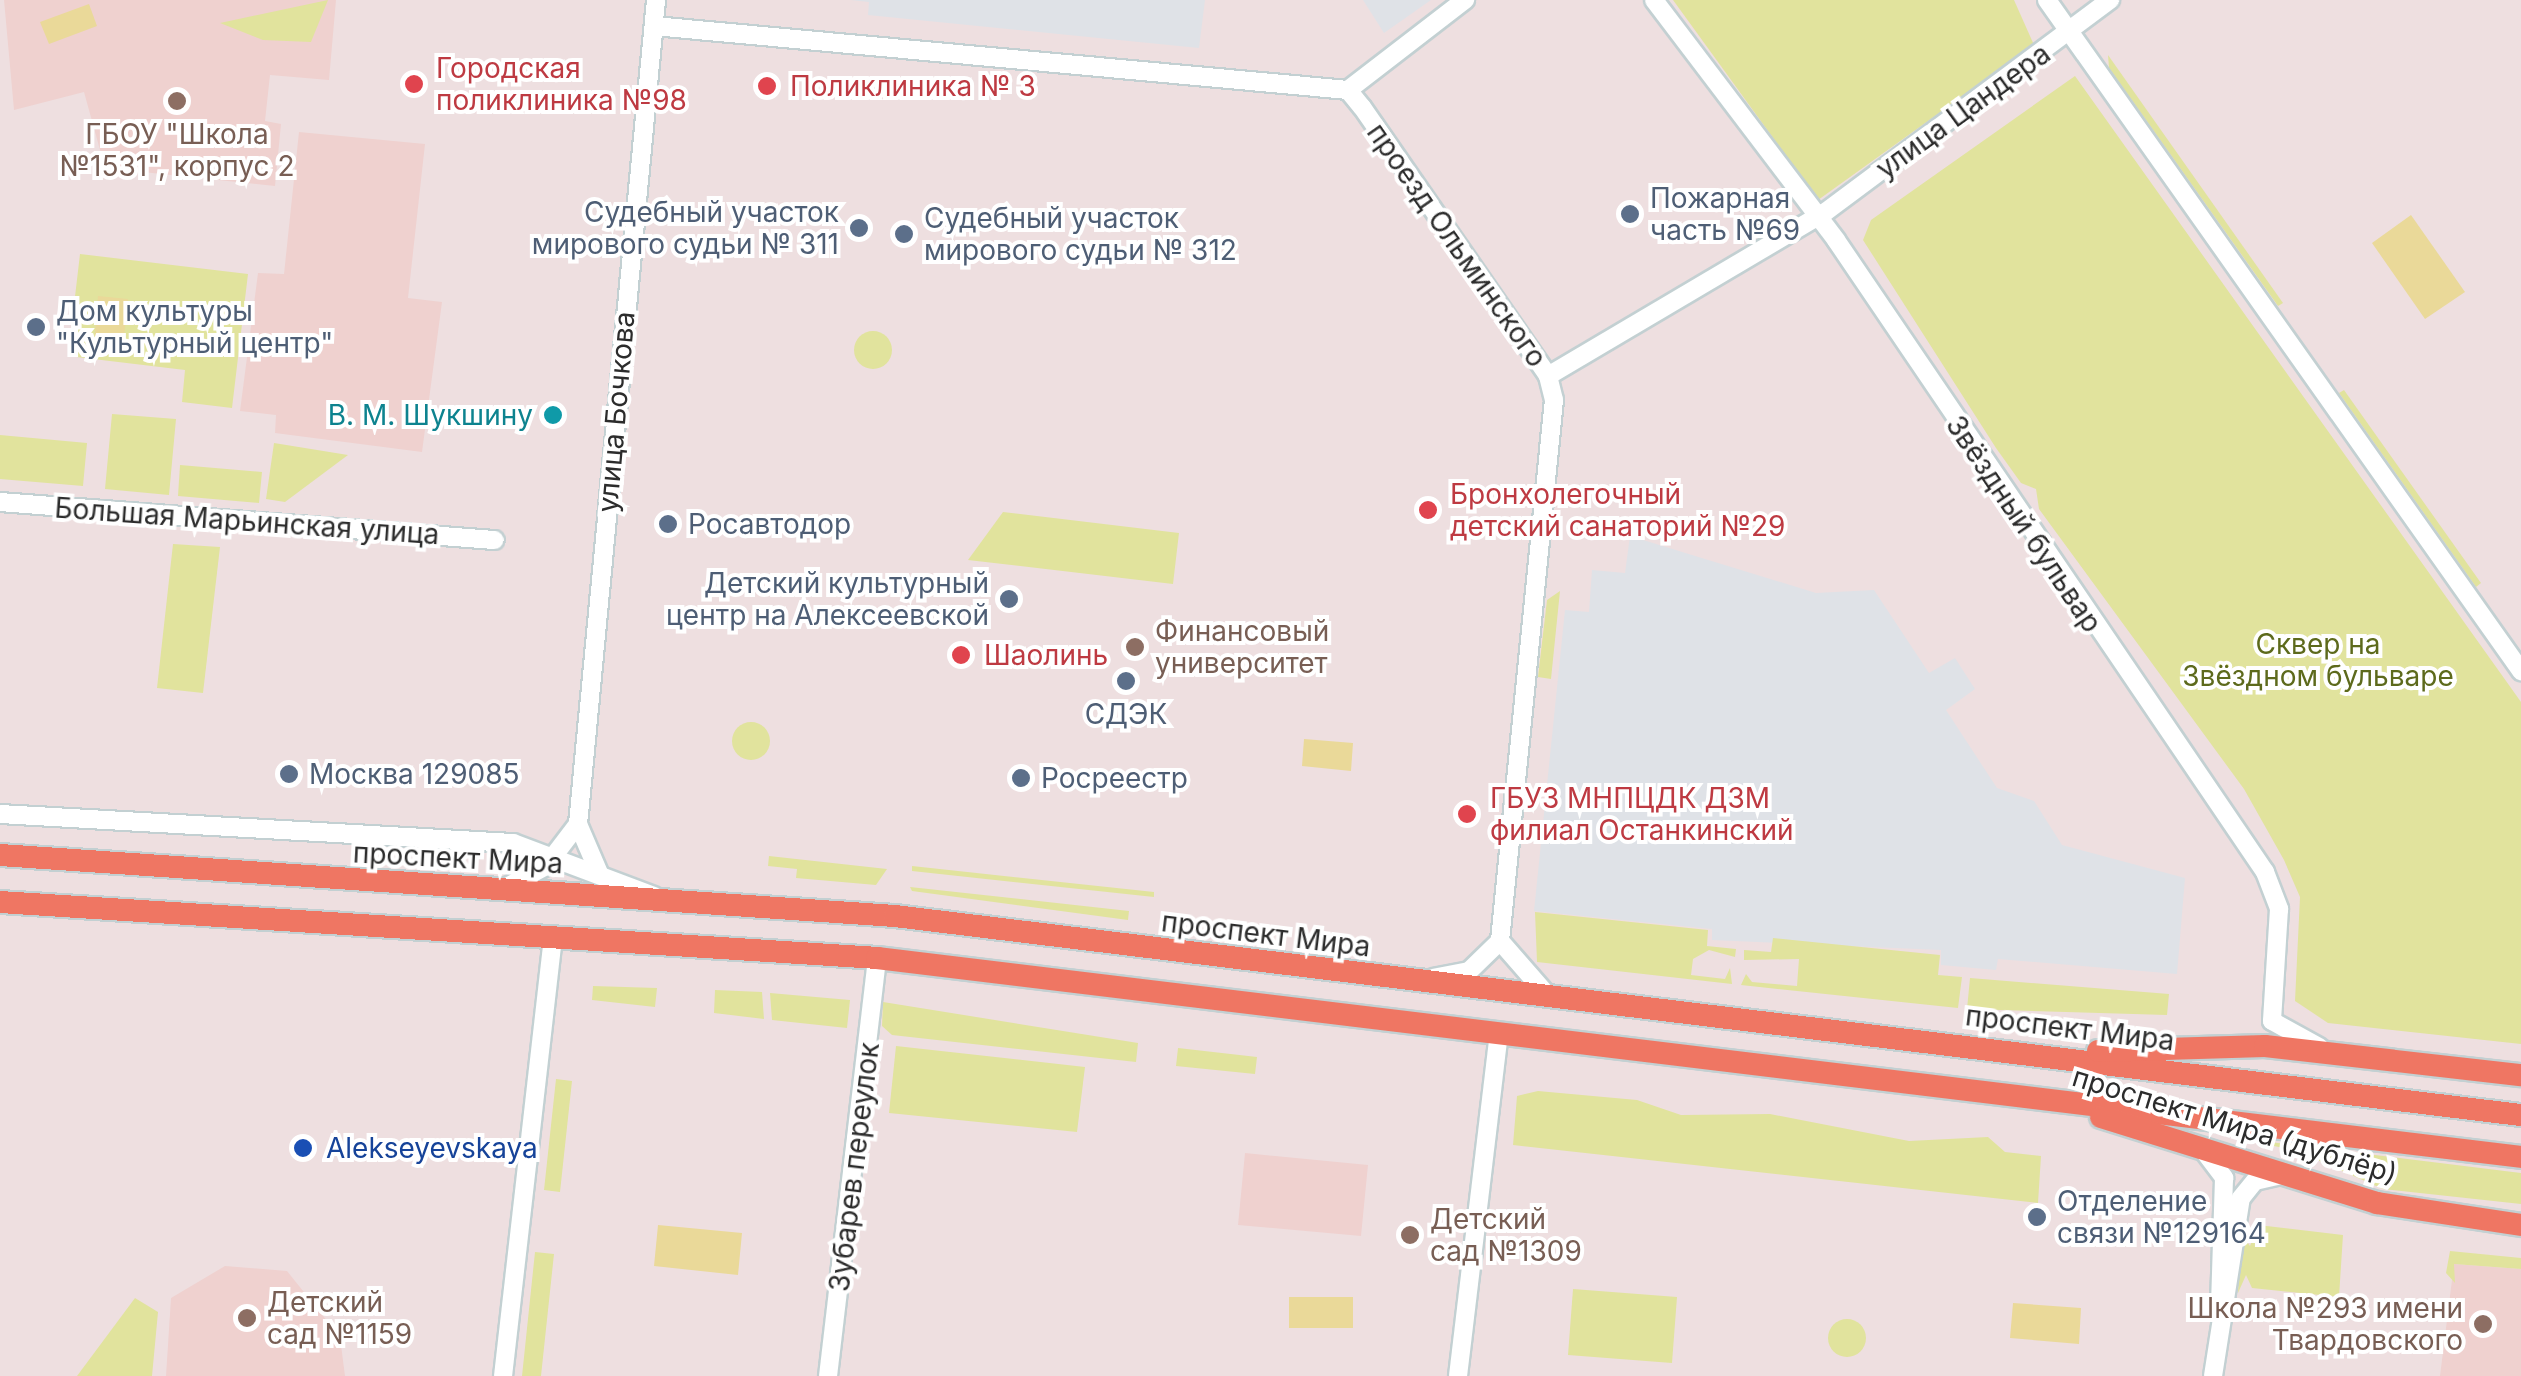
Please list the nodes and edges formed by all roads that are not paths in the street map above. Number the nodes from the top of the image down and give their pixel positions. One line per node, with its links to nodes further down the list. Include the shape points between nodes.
1 (656, 0): 6 (street, улица Бочкова)
2 (1464, 0): 8 (street)
3 (1654, 0): 9 (street, Звёздный бульвар)
4 (2047, 0): 7 (street)
5 (2110, 0): 7 (street, улица Цандера)
6 (654, 26): 8 (street); 15 (street, улица Бочкова)
7 (2071, 32): 9 (street, улица Цандера); 13 (street)
8 (1348, 90): 10 (street, проезд Ольминского)
9 (1813, 218): 10 (street, улица Цандера); 28 (street, Звёздный бульвар, via 2265,872 2279,908 2272,1021)
10 (1548, 376): 23 (street, проезд Ольминского, via 1554,408)
11 (0, 502): 12 (street, Большая Марьинская улица)
12 (495, 540)
13 (2521, 672)
14 (0, 814): 16 (street, via 362,831)
15 (578, 824): 16 (street); 18 (street, улица Бочкова)
16 (554, 854): 18 (street); 19 (street)
17 (0, 855): 19 (main road, проспект Мира)
18 (598, 873): 20 (street)
19 (500, 890): 20 (main road, проспект Мира)
20 (659, 898): 25 (main road, проспект Мира, via 895,916)
21 (0, 902): 22 (main road)
22 (552, 936): 24 (main road); 38 (street)
23 (1500, 942): 25 (street, via 1469,970); 26 (street)
24 (877, 958): 27 (main road); 39 (street, Зубарев переулок)
25 (1405, 982): 26 (main road, проспект Мира)
26 (1552, 999): 29 (main road, проспект Мира)
27 (1498, 1040): 31 (main road); 40 (street)
28 (2328, 1051): 29 (main road, проспект Мира (дублёр), via 2195,1045); 30 (main road, проспект Мира (дублёр))
29 (2039, 1054): 32 (main road, проспект Мира)
30 (2521, 1075)
31 (2050, 1101): 33 (main road, проспект Мира (дублёр)); 34 (main road)
32 (2521, 1115)
33 (2183, 1138): 35 (main road, проспект Мира (дублёр)); 37 (street, via 2224,1178)
34 (2521, 1157)
35 (2304, 1178): 36 (main road, проспект Мира (дублёр), via 2377,1204); 37 (street, via 2263,1177 2243,1194)
36 (2521, 1225)
37 (2220, 1302): 41 (street)
38 (504, 1376)
39 (828, 1376)
40 (1458, 1376)
41 (2213, 1376)

